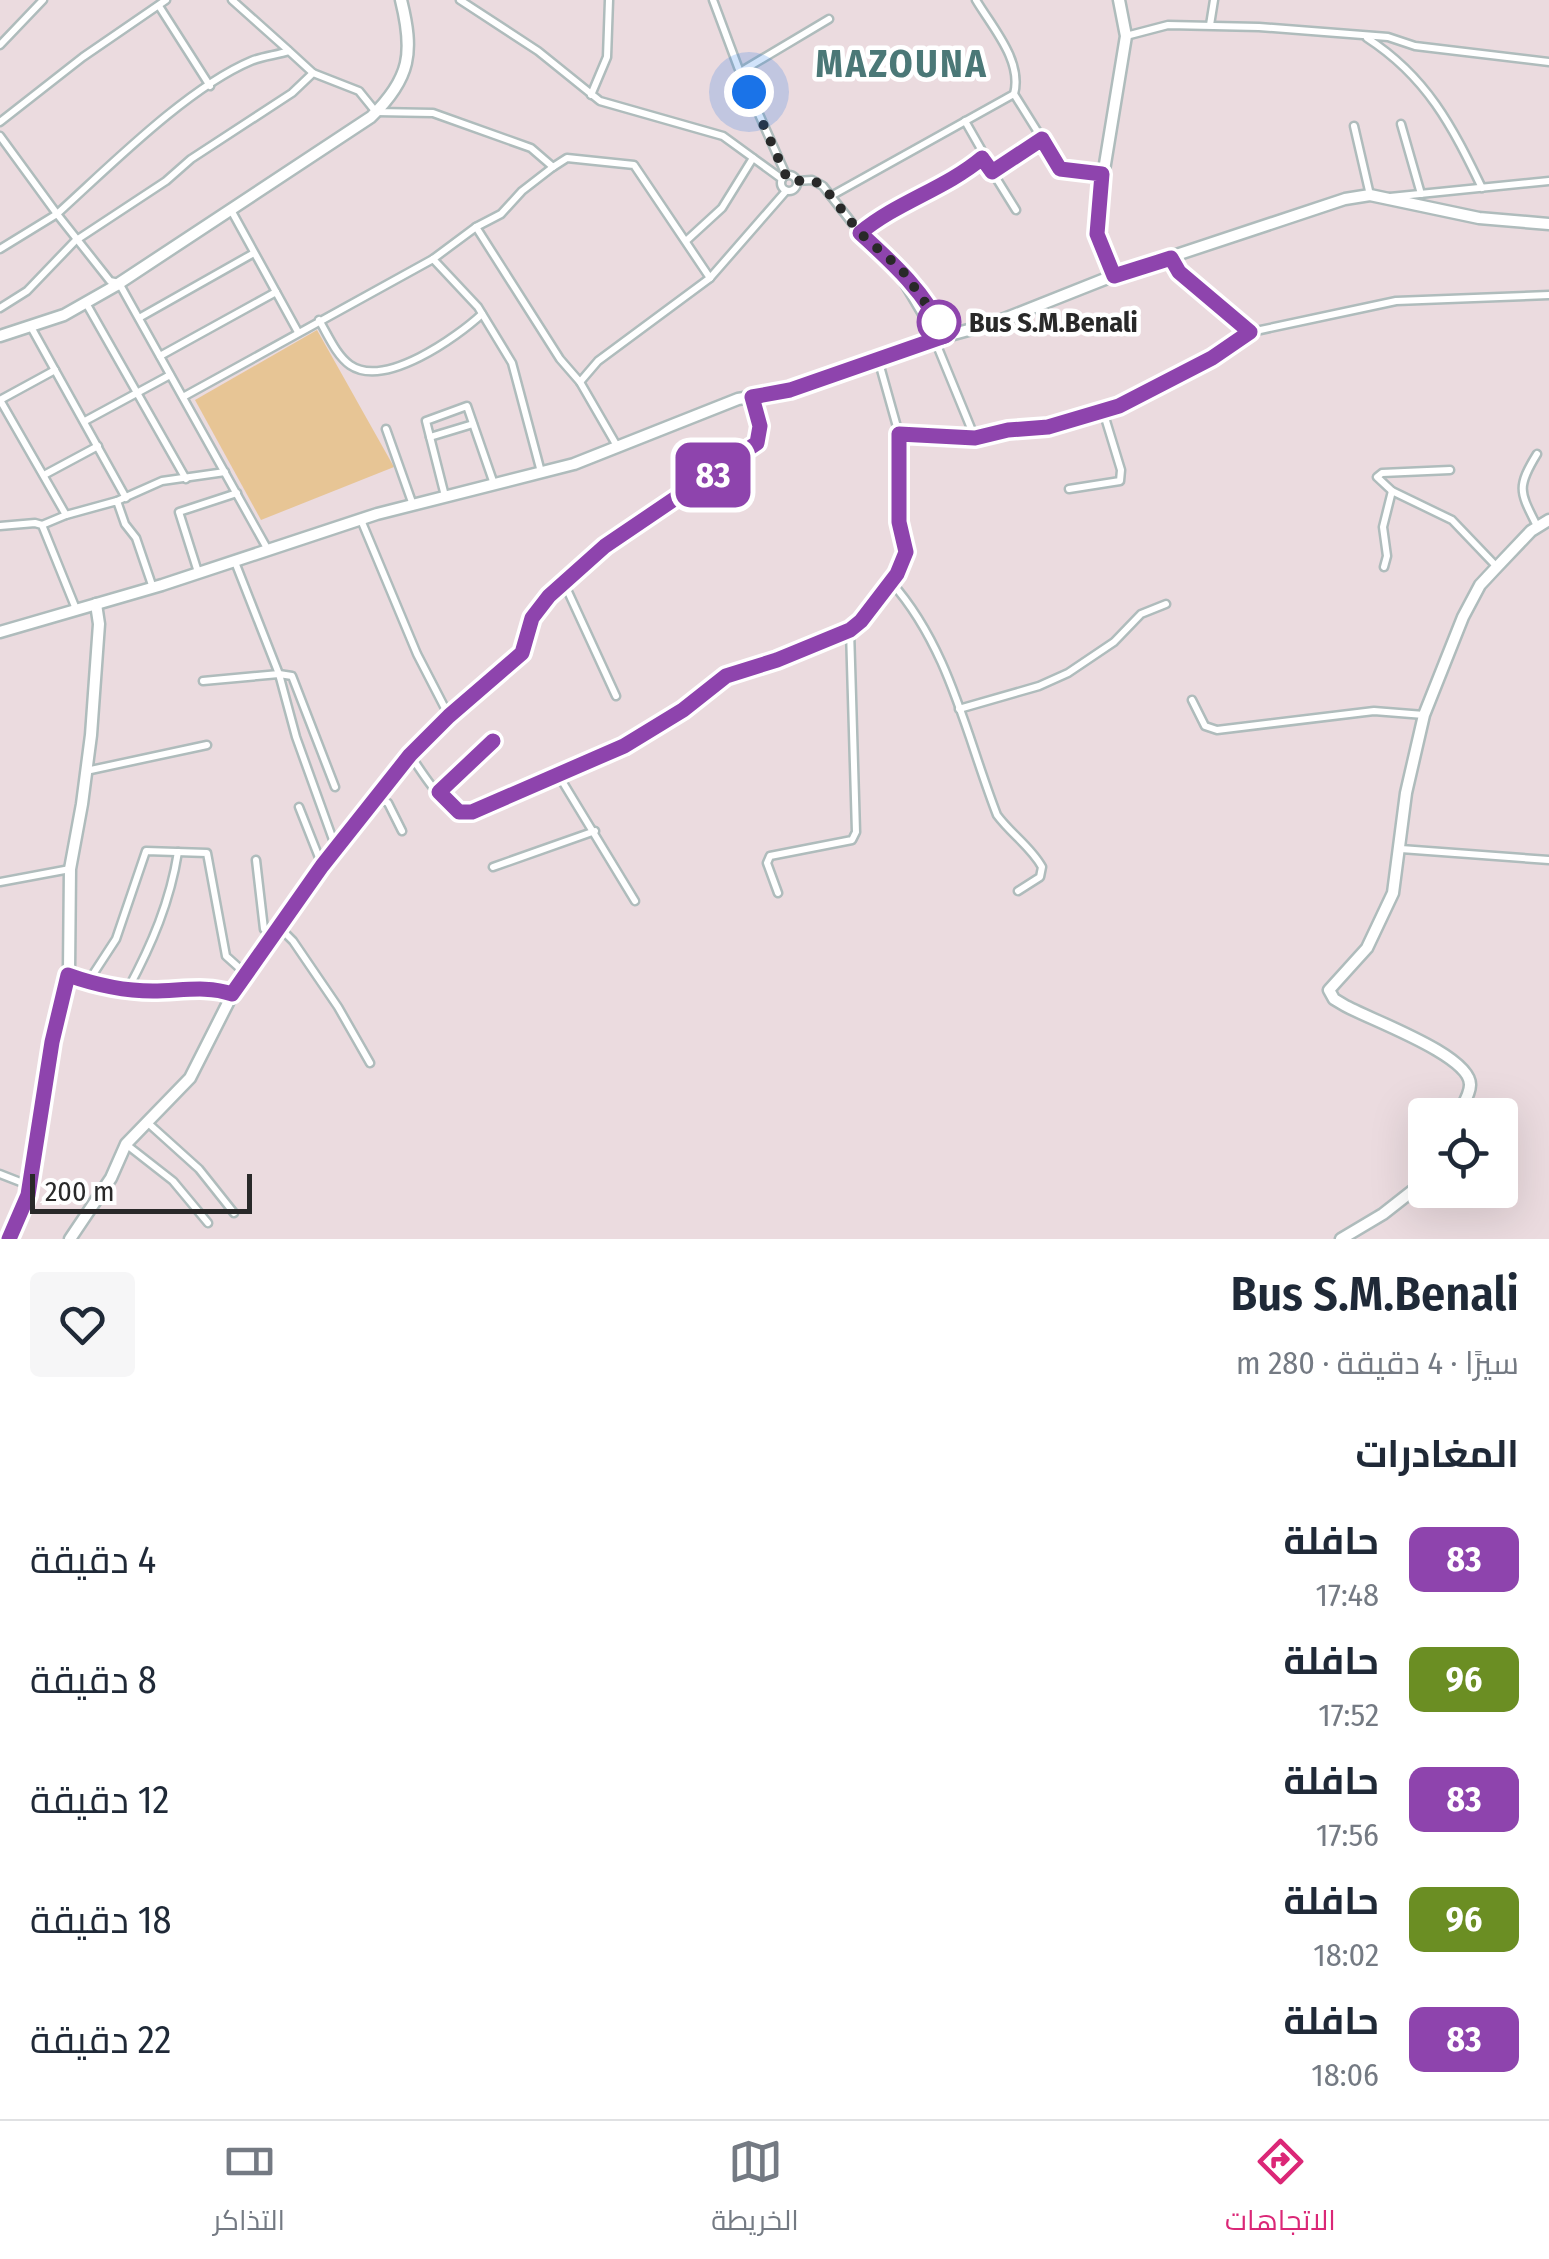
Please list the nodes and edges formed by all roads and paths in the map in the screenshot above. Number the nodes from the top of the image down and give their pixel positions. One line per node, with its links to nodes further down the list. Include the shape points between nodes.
1 (43, 0): 15 (street)
2 (232, 0): 16 (street)
3 (401, 0): 23 (main road, via 410,52)
4 (460, 0): 22 (street)
5 (609, 0): 22 (street, via 607,57)
6 (713, 0): 18 (street)
7 (976, 0): 21 (street, via 1015,68)
8 (1119, 0): 13 (main road)
9 (1214, 0): 12 (street)
10 (162, 3): 20 (street); 25 (street)
11 (829, 19): 18 (street)
12 (1210, 24): 13 (street); 14 (street)
13 (1126, 36): 34 (main road)
14 (1366, 37): 17 (street); 38 (street, via 1437,102)
15 (0, 45)
16 (289, 51): 19 (street); 20 (street, via 250,62)
17 (1549, 62)
18 (740, 72): 35 (street)
19 (313, 73): 23 (street, via 359,91); 50 (street, via 292,94)
20 (210, 86): 46 (street)
21 (1014, 94): 24 (street); 29 (street)
22 (591, 95): 30 (street, via 723,136)
23 (376, 112): 32 (street, via 433,114 531,148); 44 (main road)
24 (965, 121): 31 (street); 42 (street)
25 (0, 122)
26 (1401, 124): 40 (street)
27 (1354, 126): 41 (street)
28 (0, 136): 46 (street)
29 (1042, 139): 33 (street); 34 (street, via 1060,169)
30 (753, 158): 35 (street); 51 (street, via 722,208)
31 (982, 158): 33 (street); 49 (street)
32 (553, 167): 48 (street, via 502,214); 51 (street, via 567,158 634,166)
33 (992, 172): 45 (street)
34 (1102, 174): 56 (main road, via 1097,234)
35 (784, 177): 36 (street); 39 (street)
36 (797, 181): 39 (street); 42 (street, via 812,180)
37 (1549, 181): 38 (street)
38 (1482, 188): 40 (street)
39 (786, 191): 57 (street)
40 (1421, 194): 43 (street)
41 (1370, 195): 43 (main road); 54 (main road)
42 (831, 196): 49 (street)
43 (1384, 197): 47 (main road, via 1479,218)
44 (230, 210): 53 (street); 58 (main road)
45 (1016, 210)
46 (57, 214): 50 (street); 52 (street)
47 (1549, 224)
48 (476, 227): 55 (street); 75 (street)
49 (860, 233): 70 (street, via 894,266)
50 (75, 241): 58 (street); 62 (street, via 27,291)
51 (686, 242): 57 (street)
52 (0, 249)
53 (254, 252): 59 (street); 64 (street)
54 (1171, 258): 56 (main road); 68 (street)
55 (434, 259): 63 (street); 65 (street)
56 (1114, 276): 70 (main road)
57 (710, 278): 75 (street, via 608,352)
58 (119, 283): 61 (main road); 64 (street)
59 (276, 292): 67 (street); 71 (street)
60 (1549, 295): 68 (street, via 1396,301)
61 (86, 302): 66 (main road); 76 (street)
62 (0, 308)
63 (482, 314): 65 (street, via 436,350 370,370 342,357); 92 (street, via 512,363)
64 (139, 318): 71 (street)
65 (319, 320): 67 (street)
66 (31, 327): 69 (main road); 73 (street)
67 (298, 332): 77 (street)
68 (1250, 332): 80 (street, via 1212,358)
69 (0, 336)
70 (940, 338): 72 (main road); 86 (street)
71 (160, 356): 74 (street)
72 (878, 359): 78 (main road); 84 (street)
73 (54, 370): 79 (street); 81 (street)
74 (170, 374): 76 (street); 77 (street)
75 (580, 382): 88 (street)
76 (137, 393): 81 (street); 94 (street)
77 (183, 396): 91 (street)
78 (752, 397): 88 (main road); 114 (main road, via 757,443)
79 (0, 400): 93 (street)
80 (1102, 410): 86 (street); 96 (street, via 1120,481)
81 (85, 421): 87 (street)
82 (473, 424): 85 (street); 85 (street, via 467,406 426,420); 95 (street)
83 (386, 428): 102 (street)
84 (899, 434): 86 (street); 115 (street, via 899,522 906,552)
85 (430, 437): 99 (street)
86 (975, 438)
87 (98, 446): 93 (street); 100 (street)
88 (617, 446): 92 (main road)
89 (1537, 454): 108 (street, via 1520,494)
90 (1450, 470): 97 (street, via 1379,474)
91 (226, 472): 94 (street); 98 (street)
92 (541, 472): 95 (main road)
93 (44, 475): 103 (street)
94 (186, 478): 100 (street)
95 (494, 484): 99 (main road)
96 (1070, 489)
97 (1392, 491): 111 (street); 112 (street, via 1452,520)
98 (237, 492): 109 (street); 113 (street, via 179,512)
99 (445, 496): 102 (main road)
100 (126, 498): 101 (street)
101 (116, 501): 103 (street); 116 (street)
102 (413, 504): 104 (main road)
103 (66, 515): 106 (street)
104 (360, 520): 109 (main road); 128 (street)
105 (1549, 520): 108 (main road)
106 (42, 525): 107 (street); 119 (street)
107 (0, 526)
108 (1538, 527): 112 (main road)
109 (269, 551): 110 (main road)
110 (235, 562): 113 (main road); 122 (street)
111 (1384, 566)
112 (1496, 566): 127 (main road, via 1463,617)
113 (198, 574): 116 (main road)
114 (563, 582): 124 (street); 128 (main road, via 532,618 522,653)
115 (891, 582): 120 (street); 126 (street, via 933,641)
116 (154, 588): 117 (main road)
117 (96, 604): 119 (main road); 132 (main road)
118 (1166, 604): 126 (street, via 1141,614 1068,674)
119 (76, 610): 121 (main road)
120 (850, 630): 133 (street, via 726,676 649,732); 150 (street, via 856,832 852,840 770,856)
121 (0, 632)
122 (280, 674): 123 (street); 134 (street, via 296,680); 141 (street)
123 (203, 682)
124 (616, 696)
125 (1192, 700): 127 (street, via 1205,726 1217,730 1374,711)
126 (959, 709): 149 (street, via 998,815 1042,867 1040,877)
127 (1424, 715): 140 (main road)
128 (449, 716): 131 (main road)
129 (493, 741): 135 (street)
130 (207, 745): 132 (street)
131 (410, 755): 135 (street); 136 (main road)
132 (86, 770): 147 (main road)
133 (559, 776): 135 (street, via 464,814); 138 (street)
134 (336, 787)
135 (439, 792)
136 (376, 798): 139 (street, via 388,802); 141 (main road)
137 (299, 807): 145 (street)
138 (595, 831): 146 (street); 151 (street)
139 (402, 832)
140 (1401, 848): 144 (street); 159 (main road, via 1376,934 1329,990 1344,1005 1461,1068 1470,1078)
141 (336, 849): 145 (main road)
142 (178, 852): 153 (street, via 207,853 226,956); 155 (street, via 146,851 116,939); 156 (street, via 156,936)
143 (256, 860): 152 (street, via 262,924)
144 (1549, 860)
145 (322, 866): 152 (main road)
146 (493, 867)
147 (70, 868): 148 (street); 154 (main road)
148 (0, 882)
149 (1018, 890)
150 (778, 893)
151 (635, 901)
152 (273, 932): 153 (main road); 158 (street, via 293,940)
153 (246, 974): 157 (main road)
154 (68, 975): 155 (street); 163 (main road)
155 (88, 982): 156 (street)
156 (128, 989): 157 (street, via 216,988)
157 (232, 994): 160 (main road, via 190,1078)
158 (370, 1064)
159 (1466, 1098)
160 (148, 1122): 161 (main road); 165 (street, via 200,1169)
161 (126, 1144): 166 (street, via 173,1181); 168 (main road)
162 (0, 1174): 163 (street)
163 (29, 1186): 167 (main road)
164 (1408, 1194): 169 (main road)
165 (234, 1213)
166 (208, 1223)
167 (9, 1239)
168 (70, 1239)
169 (1341, 1239)

